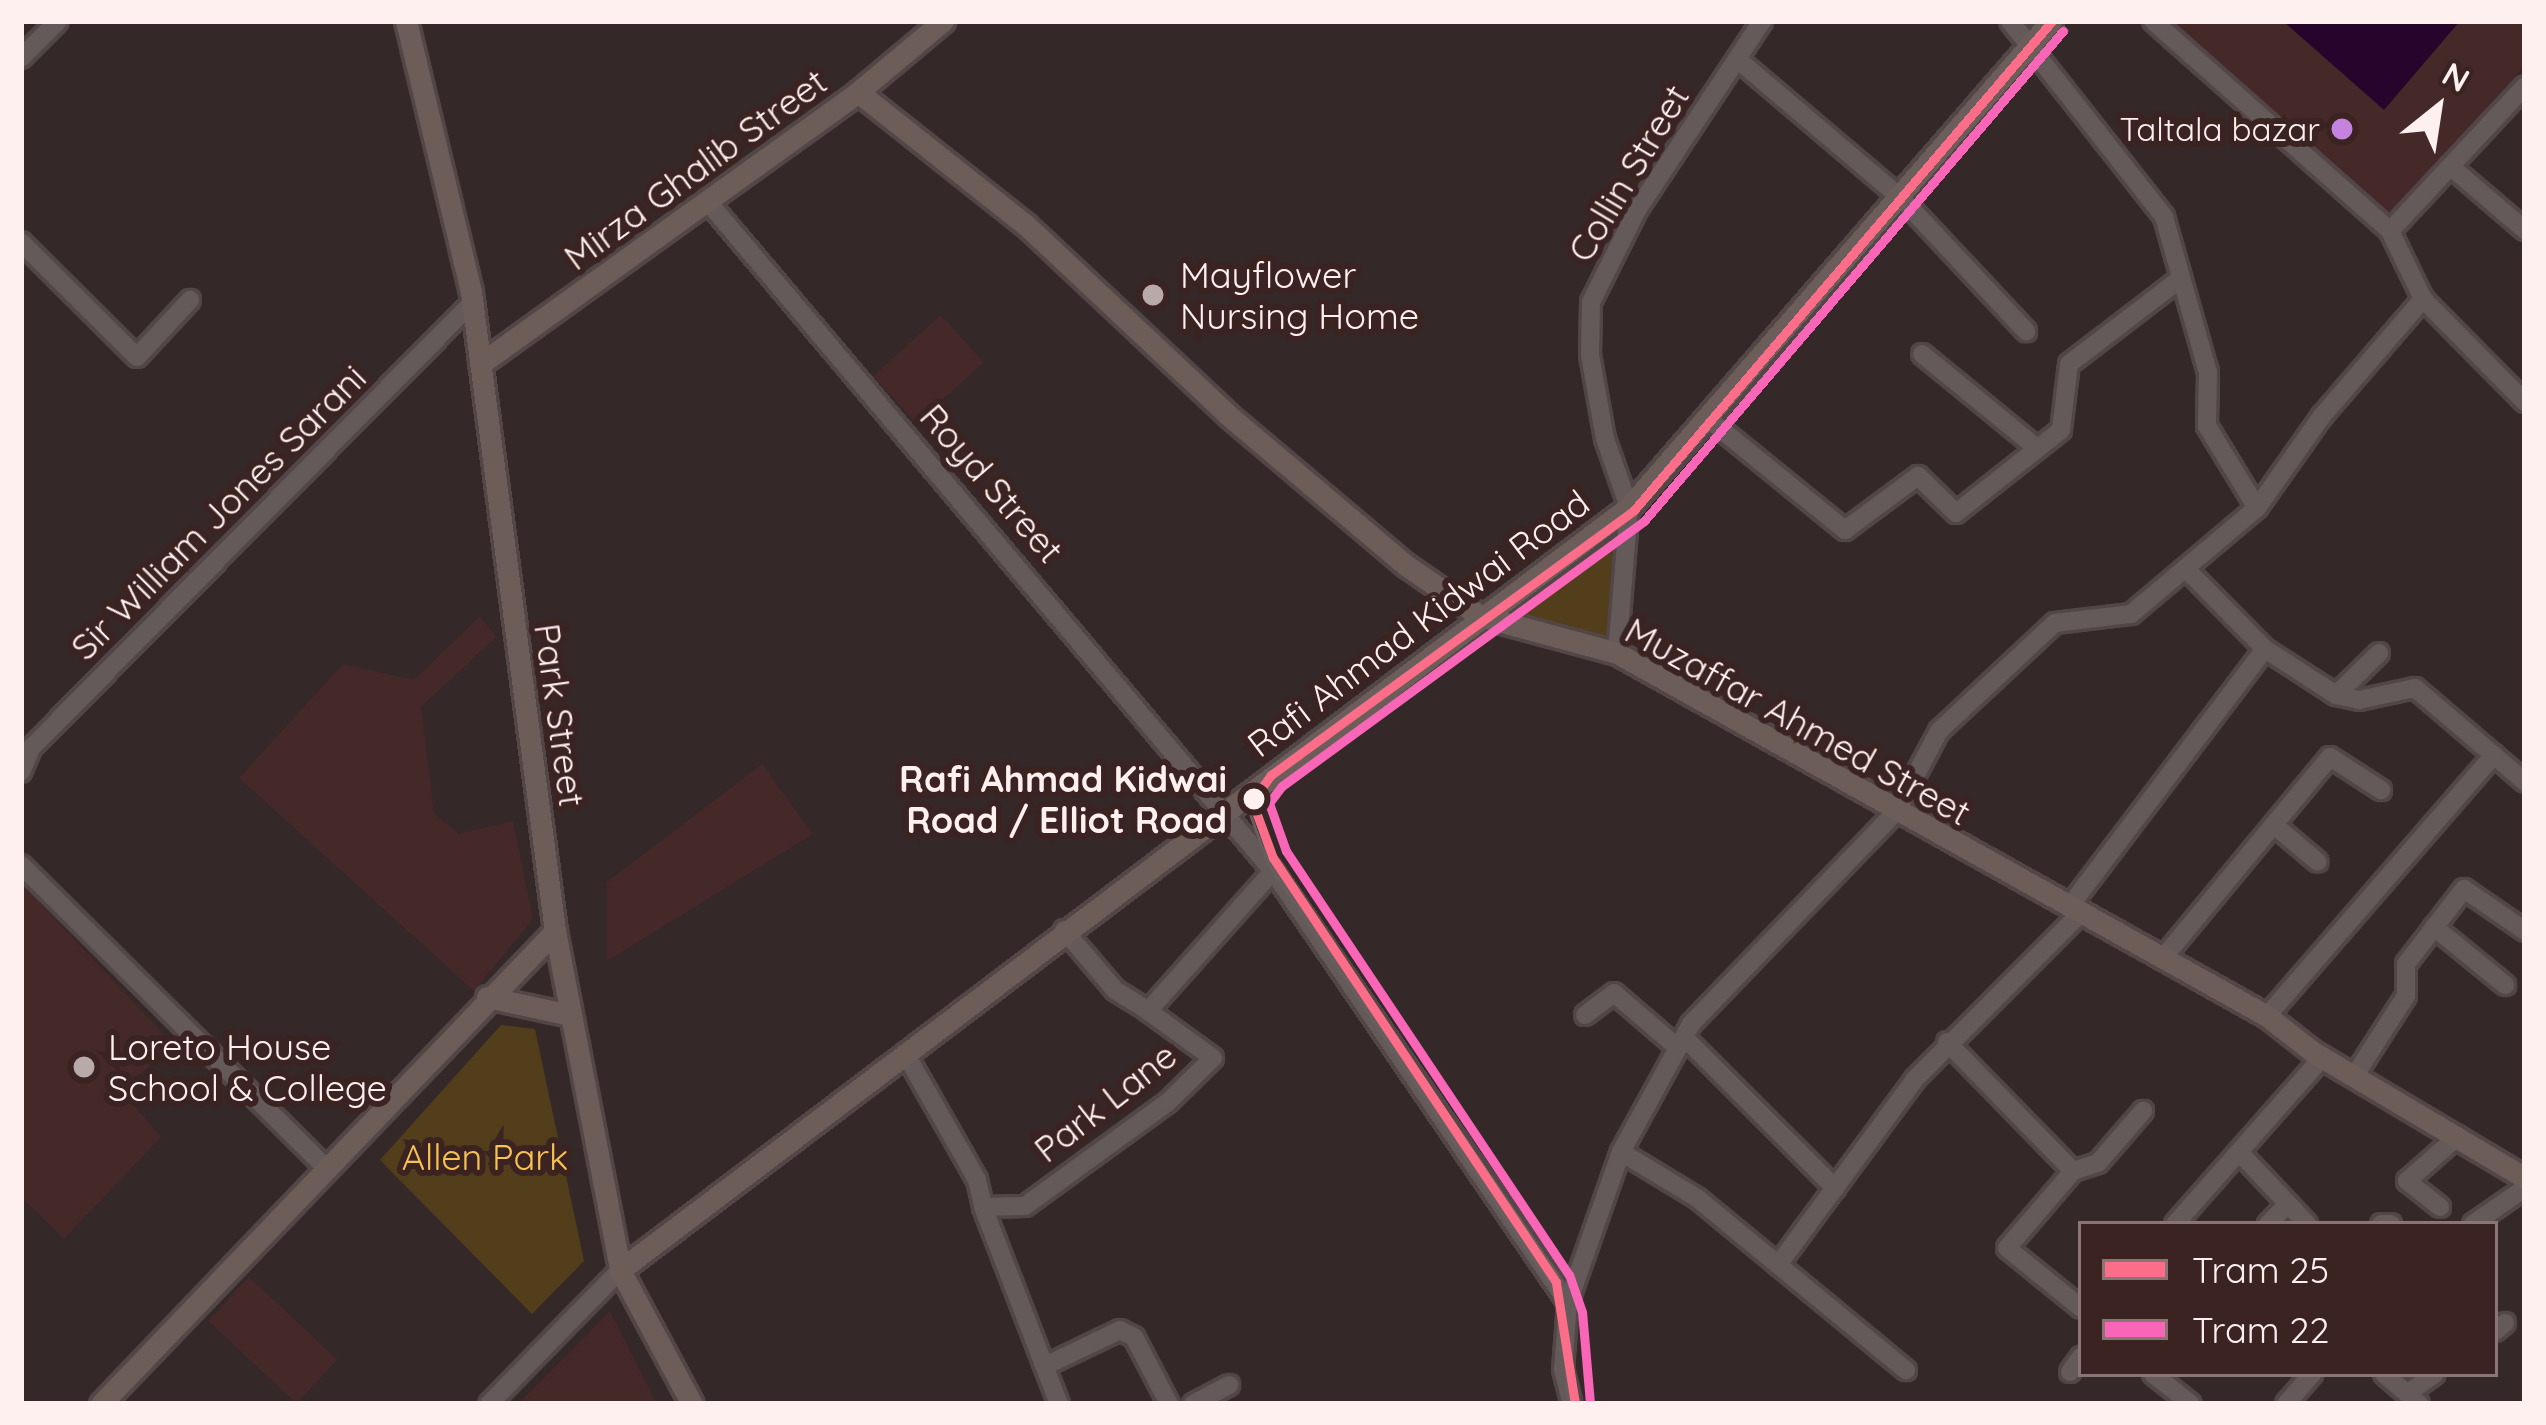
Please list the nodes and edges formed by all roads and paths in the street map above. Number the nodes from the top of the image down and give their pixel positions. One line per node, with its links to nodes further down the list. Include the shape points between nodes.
1 (58, 21): 9 (street)
2 (406, 21): 22 (main road, Park Street)
3 (943, 21): 12 (main road, Mirza Ghalib Street)
4 (1762, 21): 10 (street, Collin Street)
5 (2010, 21): 8 (street)
6 (2051, 21): 8 (main road, Rafi Ahmad Kidwai Road)
7 (2153, 21): 17 (street)
8 (2033, 44): 14 (main road, Rafi Ahmad Kidwai Road); 19 (street, via 2164,217)
9 (21, 58)
10 (1737, 59): 14 (street); 29 (street, Collin Street, via 1637,210 1591,302 1590,355 1605,439)
11 (2525, 86): 13 (street)
12 (858, 92): 15 (main road, Mirza Ghalib Street); 32 (main road, Muzaffar Ahmed Street, via 1026,225 1228,415 1389,551)
13 (2450, 166): 16 (street); 17 (street)
14 (1900, 198): 23 (street); 27 (main road, Rafi Ahmad Kidwai Road)
15 (708, 202): 25 (main road, Mirza Ghalib Street); 41 (street, Royd Street)
16 (2525, 230)
17 (2390, 231): 20 (street)
18 (21, 242): 21 (street, via 137,357)
19 (2180, 279): 28 (street, via 2069,364 2061,430); 30 (street, via 2208,372 2207,426)
20 (2422, 299): 26 (street); 30 (street)
21 (190, 300)
22 (470, 304): 25 (main road, Park Street); 38 (street, Sir William Jones Sarani, via 31,748)
23 (2026, 332)
24 (1922, 354): 28 (street)
25 (480, 364): 50 (main road, Park Street)
26 (2525, 402)
27 (1707, 418): 28 (street, via 1845,530 1918,476 1956,513); 29 (main road, Rafi Ahmad Kidwai Road)
28 (2037, 448)
29 (1629, 507): 32 (main road, Rafi Ahmad Kidwai Road); 34 (street, Collin Street)
30 (2257, 508): 31 (street)
31 (2187, 570): 33 (street); 42 (street, via 2131,614 2055,623 1939,731)
32 (1480, 616): 34 (main road, Muzaffar Ahmed Street); 41 (main road, Rafi Ahmad Kidwai Road)
33 (2265, 649): 36 (street); 47 (street)
34 (1617, 653): 42 (main road, Muzaffar Ahmed Street)
35 (2378, 653): 36 (street)
36 (2336, 694): 37 (street, via 2359,700 2415,688)
37 (2494, 755): 39 (street); 58 (street)
38 (21, 772)
39 (2525, 782)
40 (2381, 790): 43 (street, via 2333,755)
41 (1226, 806): 46 (street, Royd Street); 49 (main road, Rafi Ahmad Kidwai Road)
42 (1896, 812): 47 (main road, Muzaffar Ahmed Street); 59 (street)
43 (2274, 825): 44 (street); 52 (street)
44 (2318, 862)
45 (21, 865): 68 (street)
46 (1274, 871): 55 (street, Park Lane); 82 (street, Royd Street)
47 (2075, 910): 52 (main road, Muzaffar Ahmed Street); 60 (street)
48 (2434, 927): 51 (street, via 2469,887); 53 (street); 63 (street, via 2406,964 2406,996)
49 (1064, 930): 55 (street, via 1115,990); 61 (main road, Rafi Ahmad Kidwai Road)
50 (555, 931): 54 (main road); 56 (main road, Park Street)
51 (2525, 931)
52 (2163, 958): 58 (main road, Muzaffar Ahmed Street)
53 (2505, 985)
54 (487, 997): 56 (main road); 68 (main road)
55 (1148, 1011): 75 (street, Park Lane, via 1214,1058 1167,1103 1025,1206)
56 (570, 1015): 81 (main road, Park Street)
57 (1585, 1016): 59 (street, via 1614,992)
58 (2267, 1016): 62 (main road, Muzaffar Ahmed Street)
59 (1682, 1042): 66 (street); 71 (street)
60 (1948, 1042): 69 (street); 71 (street)
61 (905, 1053): 75 (street, via 977,1180); 81 (main road, Rafi Ahmad Kidwai Road)
62 (2323, 1058): 63 (main road, Muzaffar Ahmed Street); 67 (street)
63 (2355, 1076): 65 (main road, Muzaffar Ahmed Street)
64 (2143, 1111): 69 (street, via 2098,1163)
65 (2458, 1136): 70 (main road, Muzaffar Ahmed Street); 74 (street, via 2407,1181)
66 (1621, 1152): 80 (street, via 1697,1198); 82 (street)
67 (2239, 1152): 73 (street); 76 (street)
68 (326, 1168): 91 (main road)
69 (2073, 1171): 83 (street, via 2007,1248)
70 (2525, 1178)
71 (1835, 1188): 80 (street)
72 (2525, 1188): 79 (street)
73 (2288, 1204): 77 (street); 78 (street)
74 (2440, 1207)
75 (983, 1208): 84 (street)
76 (2178, 1221)
77 (2271, 1221)
78 (2304, 1221)
79 (2477, 1221)
80 (1778, 1265): 85 (street)
81 (620, 1270): 92 (street); 93 (main road, Park Street)
82 (1568, 1304): 97 (street, via 1563,1369)
83 (2078, 1305)
84 (1045, 1366): 94 (street); 95 (street, via 1120,1330 1134,1337)
85 (1906, 1370)
86 (2157, 1377): 98 (street)
87 (2309, 1377): 99 (street)
88 (2387, 1377): 90 (street)
89 (1229, 1384): 96 (street)
90 (2413, 1399)
91 (101, 1404)
92 (489, 1404)
93 (692, 1404)
94 (1059, 1404)
95 (1169, 1404)
96 (1193, 1404)
97 (1572, 1404)
98 (2191, 1404)
99 (2286, 1404)

